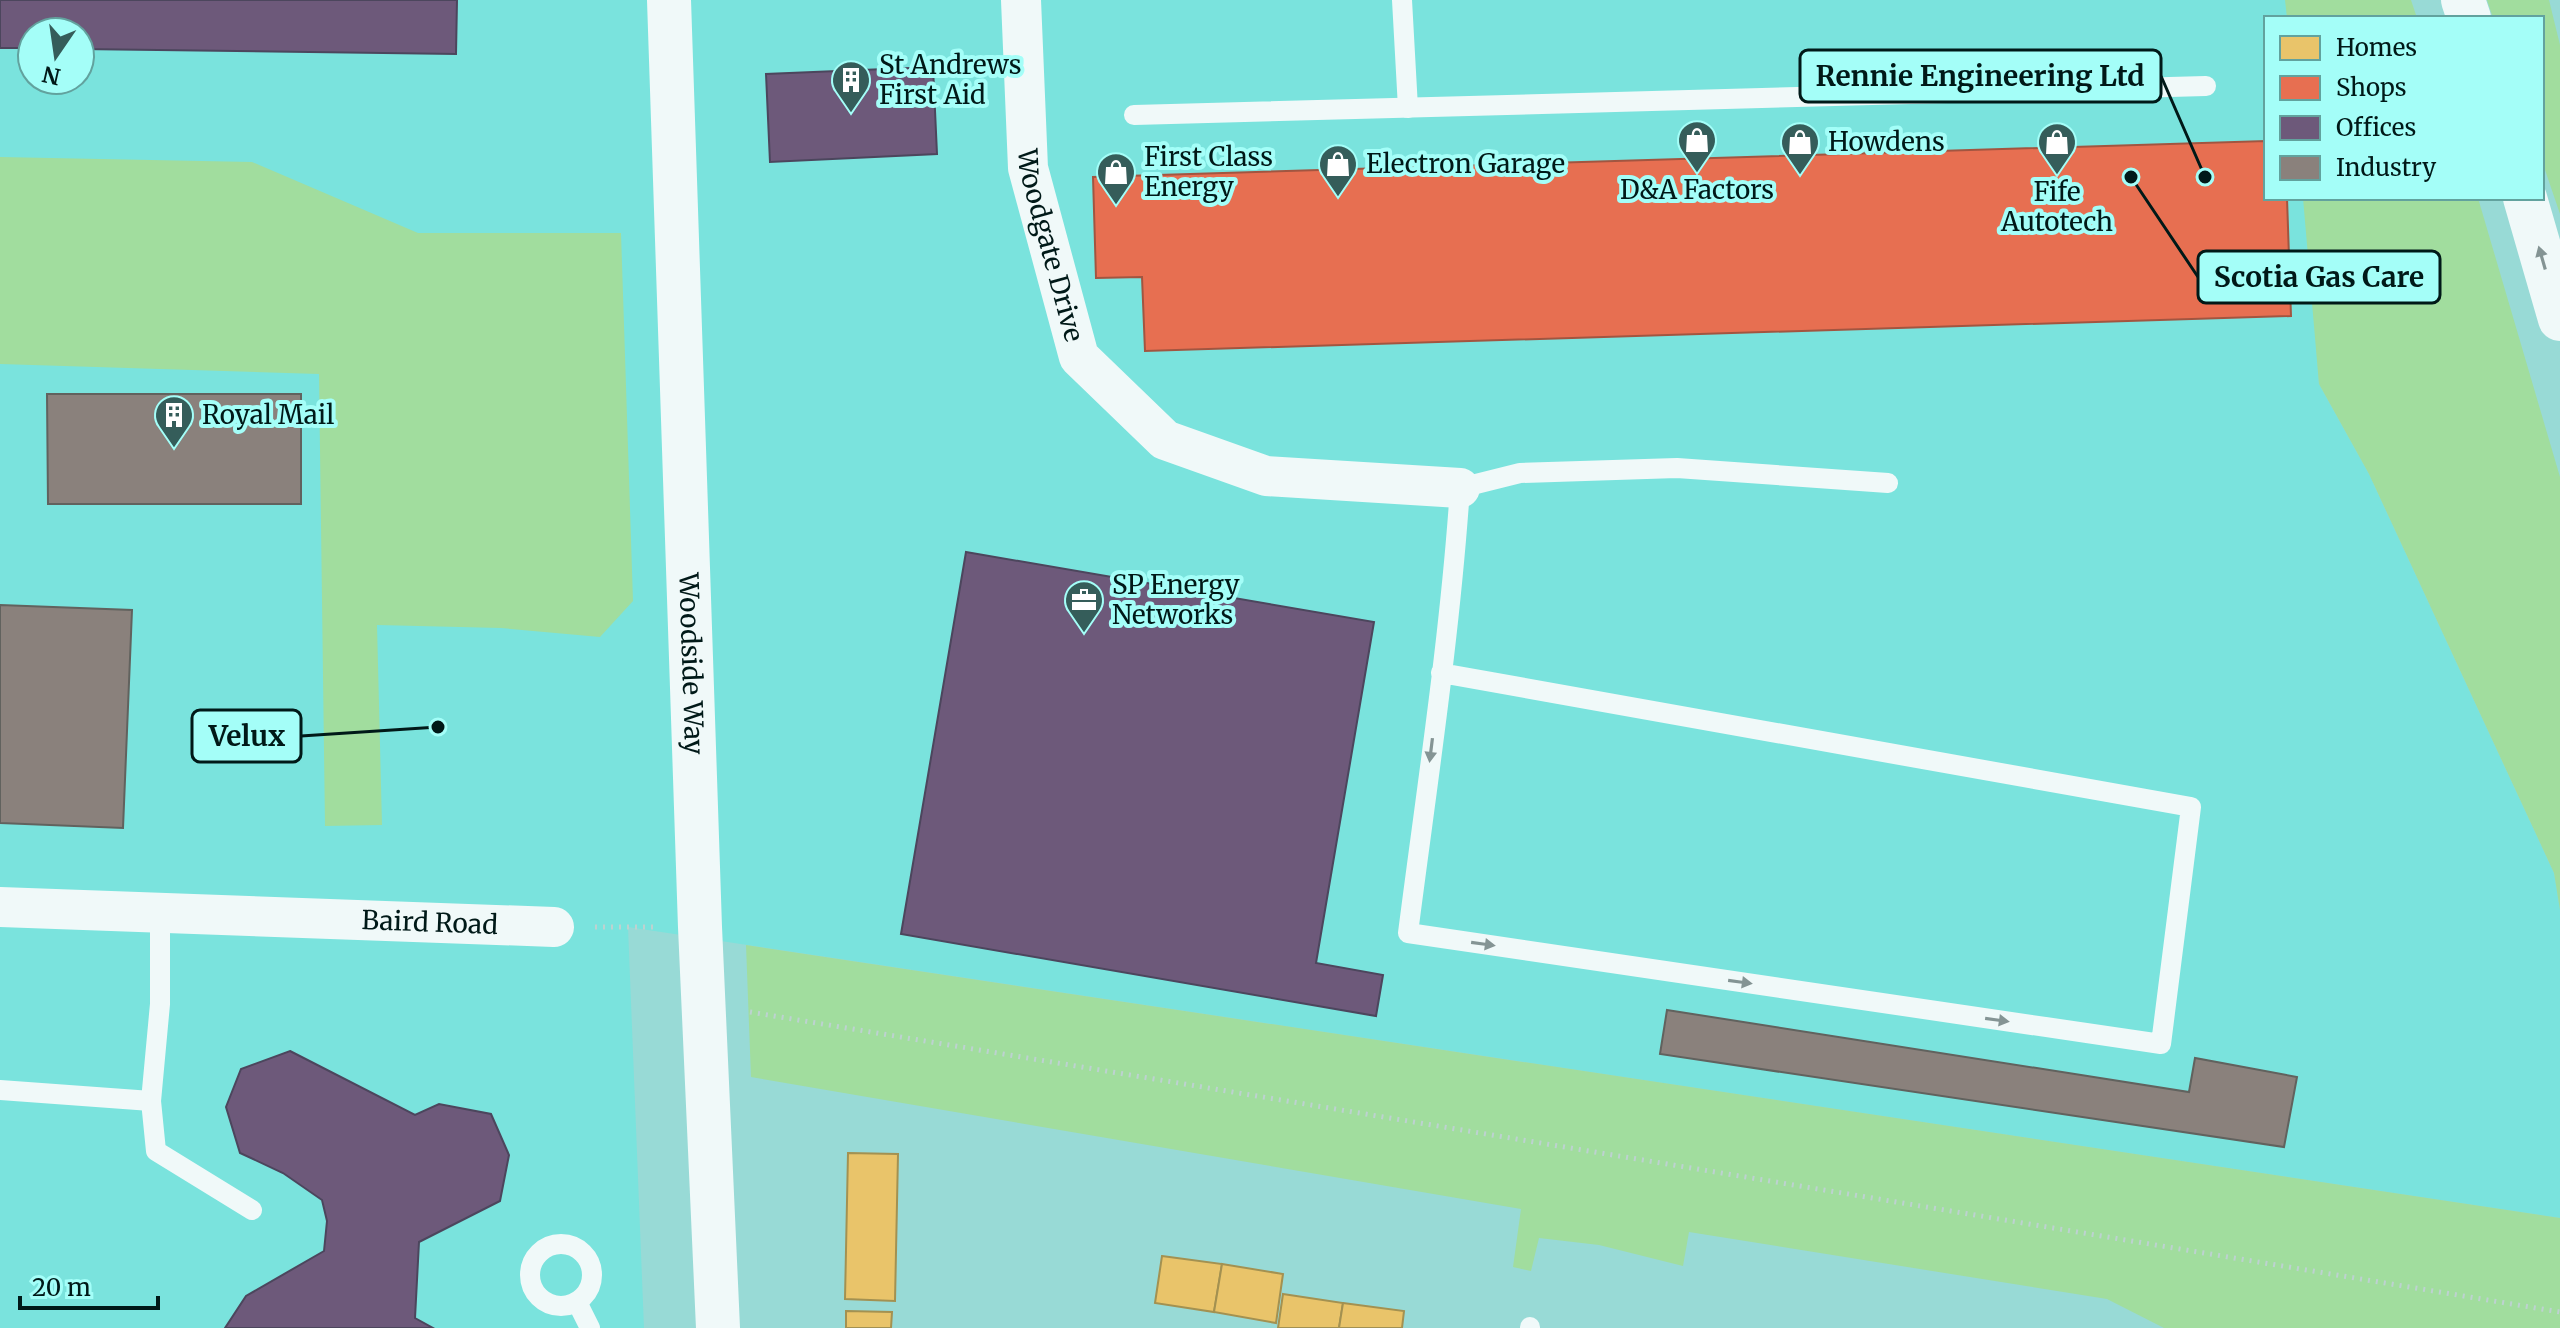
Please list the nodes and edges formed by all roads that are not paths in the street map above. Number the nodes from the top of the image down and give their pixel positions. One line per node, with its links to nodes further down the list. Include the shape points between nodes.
1 (669, 0): 20 (main road, Woodside Way)
2 (1021, 0): 10 (street, Woodgate Drive, via 1028,168 1079,357 1165,440 1266,476)
3 (1402, 0): 5 (lane)
4 (2206, 86): 5 (lane)
5 (1408, 108): 6 (lane)
6 (1134, 115)
7 (2526, 200): 8 (main road, one-way to 7)
8 (2560, 319)
9 (1888, 483): 10 (lane, via 1677,468 1520,473)
10 (1460, 488): 11 (lane)
11 (1441, 673): 11 (lane, one-way to 11, via 1408,933 2161,1044 2191,807)
12 (0, 907): 13 (street, Baird Road)
13 (160, 912): 14 (street, Baird Road); 16 (lane, via 160,1004)
14 (554, 927)
15 (0, 1090): 16 (lane)
16 (151, 1101): 17 (lane, via 156,1151)
17 (252, 1210)
18 (577, 1302): 19 (lane)
19 (590, 1328)
20 (718, 1328)

